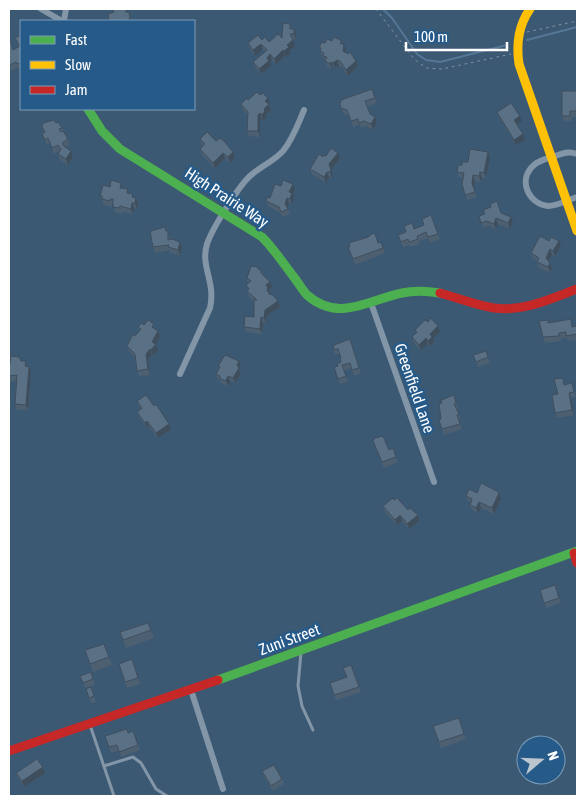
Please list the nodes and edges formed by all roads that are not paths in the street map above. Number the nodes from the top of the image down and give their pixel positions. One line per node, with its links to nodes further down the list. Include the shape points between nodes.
1 (41, 9): 3 (street)
2 (530, 9): 7 (street, via 518,32 517,52)
3 (61, 20)
4 (89, 110): 10 (street, High Prairie Way, via 102,131 120,149)
5 (304, 110): 10 (street, via 288,144 274,159 248,177)
6 (577, 154): 7 (street, via 567,152)
7 (551, 157): 9 (street); 9 (street, via 530,168 526,179 527,191 540,204)
8 (577, 197): 9 (street)
9 (566, 201): 11 (street)
10 (224, 212): 13 (street, High Prairie Way, via 262,237 306,294 320,305 347,310); 14 (street, via 210,237 206,252 212,290 210,308)
11 (577, 231)
12 (577, 289): 13 (street, High Prairie Way, via 516,308 492,307 419,291)
13 (370, 302): 15 (street, Greenfield Lane)
14 (180, 374)
15 (434, 482)
16 (575, 552): 17 (street); 18 (street, Zuni Street)
17 (577, 563)
18 (300, 651): 19 (street, Zuni Street); 21 (lane, via 298,686 302,706)
19 (191, 690): 20 (street, Zuni Street); 24 (street)
20 (90, 724): 22 (street, Zuni Street); 23 (lane)
21 (313, 730)
22 (9, 751)
23 (104, 766): 25 (lane); 26 (lane, via 133,757 141,763 156,789)
24 (223, 789)
25 (114, 796)
26 (167, 796)

